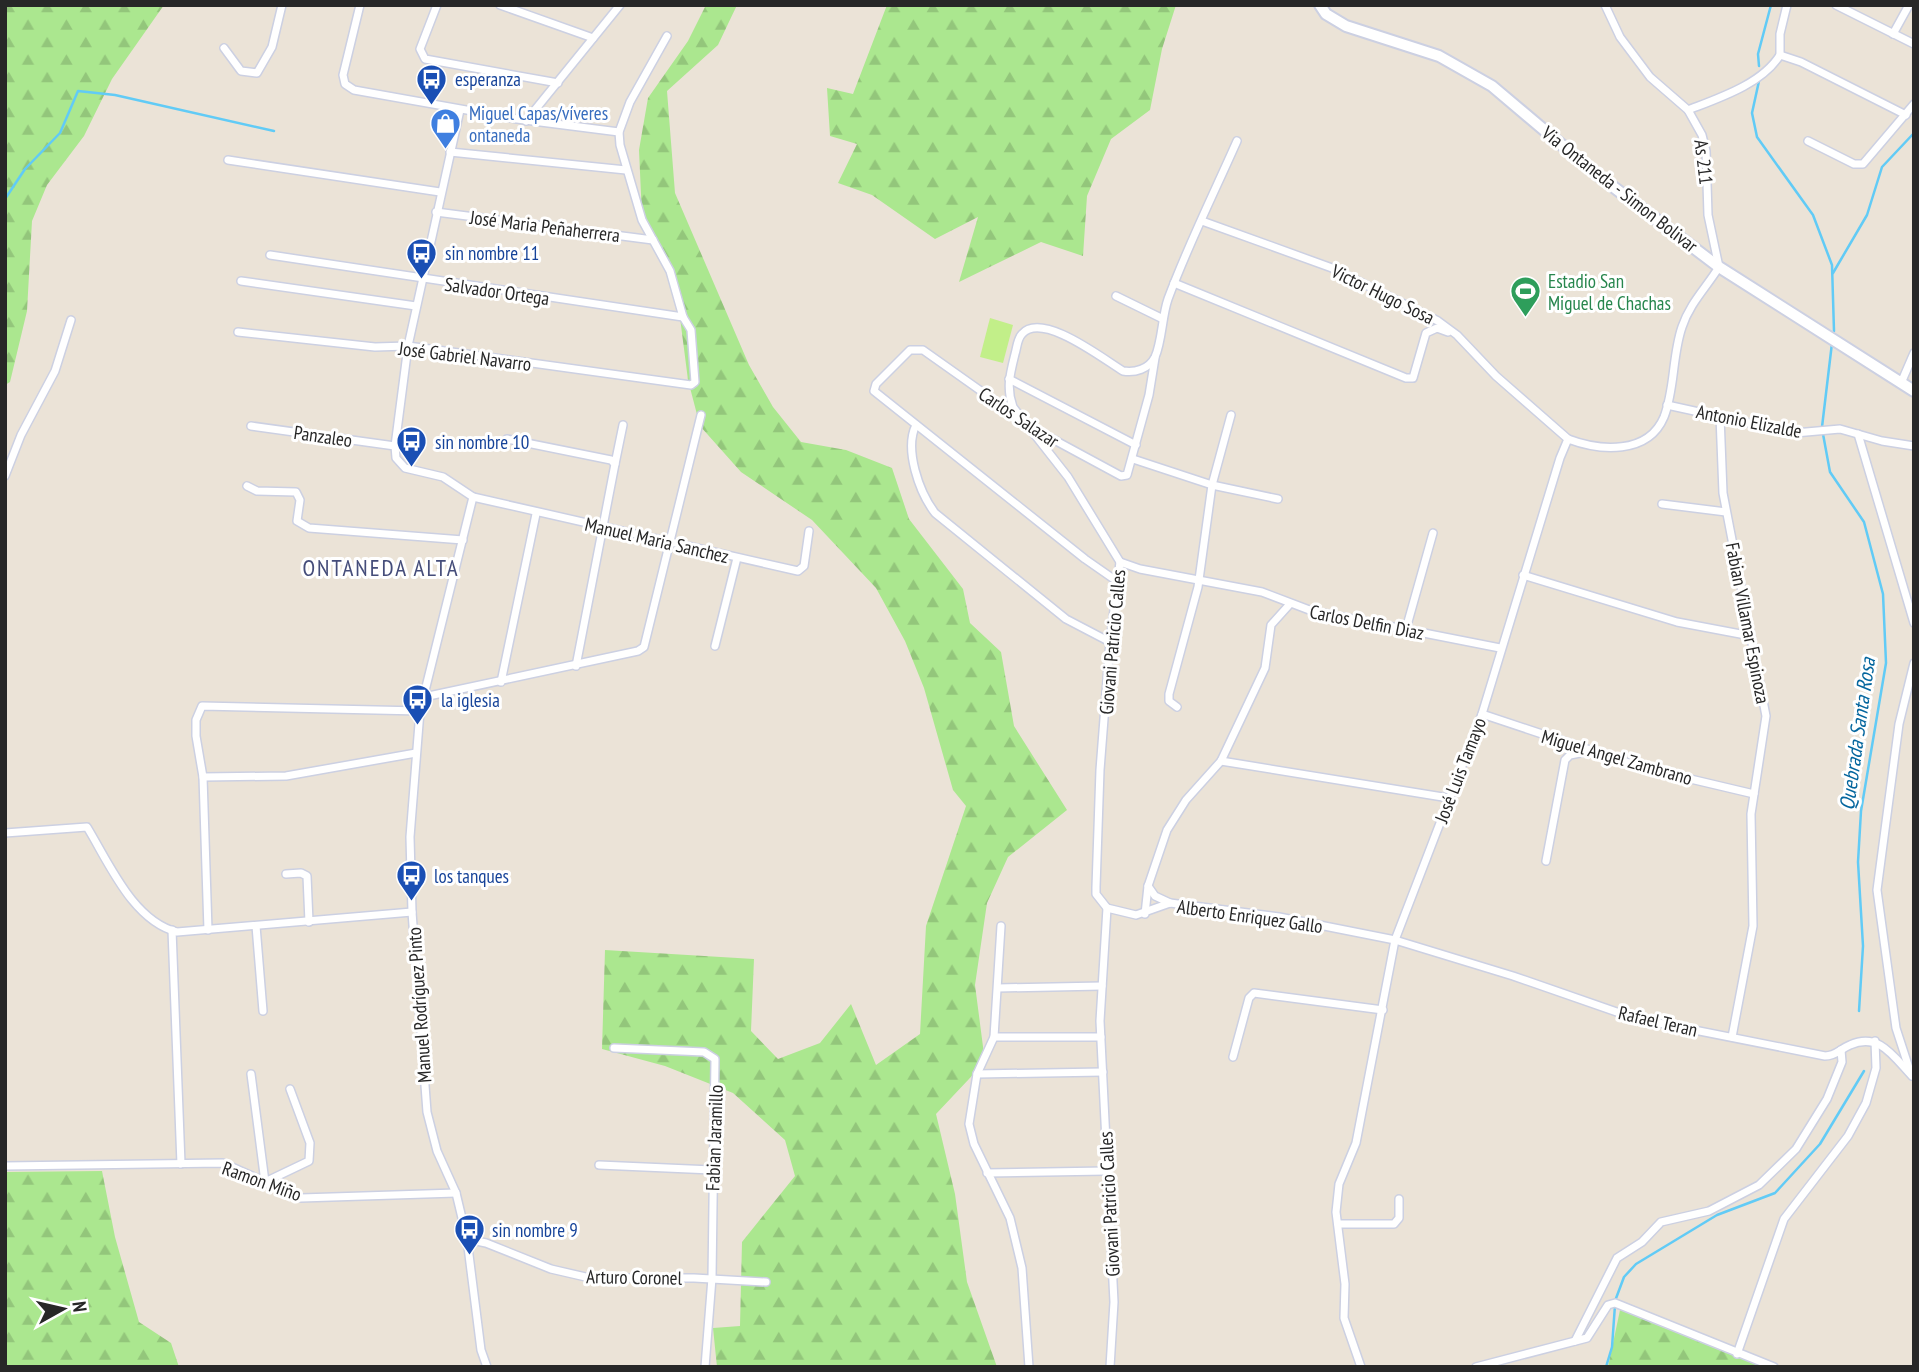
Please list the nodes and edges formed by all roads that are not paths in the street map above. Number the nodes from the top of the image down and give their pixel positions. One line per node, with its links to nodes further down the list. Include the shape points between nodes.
1 (282, 5): 15 (street, via 272,47 257,73 241,71)
2 (360, 5): 19 (street, via 343,75 345,84 354,90)
3 (437, 5): 17 (street, via 419,49 425,59)
4 (500, 5): 13 (street)
5 (620, 5): 13 (street)
6 (1320, 5): 34 (street, Via Ontaneda - Simon Bolivar, via 1346,26 1439,56 1483,80)
7 (1605, 5): 20 (street, As 211, via 1620,37 1650,77)
8 (1787, 5): 16 (street)
9 (1909, 5): 11 (street)
10 (1840, 6): 11 (street)
11 (1893, 34): 14 (street)
12 (667, 36): 23 (street, via 630,102)
13 (593, 38): 17 (street)
14 (1914, 44)
15 (224, 48)
16 (1780, 55): 20 (street, via 1765,73); 21 (street)
17 (558, 83): 22 (street)
18 (1914, 104): 21 (street)
19 (460, 110): 22 (street); 26 (street)
20 (1688, 110): 34 (street, As 211, via 1706,151 1708,215)
21 (1906, 115): 25 (street, via 1863,164)
22 (526, 121): 23 (street)
23 (619, 132): 28 (street)
24 (1237, 141): 31 (street)
25 (1808, 142)
26 (450, 152): 28 (street); 29 (street)
27 (228, 160): 29 (street)
28 (626, 170): 32 (street)
29 (440, 192): 30 (street)
30 (436, 212): 32 (street, José Maria Peñaherrera); 35 (street)
31 (1202, 220): 37 (street); 44 (street, Victor Hugo Sosa, via 1332,268 1416,308)
32 (653, 240): 40 (street, via 674,279)
33 (270, 255): 35 (street, Salvador Ortega)
34 (1719, 267): 49 (street, Via Ontaneda - Simon Bolivar); 51 (street, via 1688,311)
35 (422, 280): 39 (street); 40 (street, Salvador Ortega)
36 (241, 281): 39 (street)
37 (1174, 284): 41 (street); 44 (street, via 1406,378 1417,372 1426,333 1437,328)
38 (1116, 296): 41 (street)
39 (416, 306): 45 (street)
40 (683, 317): 45 (street, José Gabriel Navarro, via 691,330 695,355 696,379 691,385)
41 (1161, 318): 47 (street)
42 (71, 320): 67 (street, via 55,371)
43 (238, 332): 45 (street, José Gabriel Navarro)
44 (1457, 335): 61 (street, Victor Hugo Sosa)
45 (408, 346): 63 (street)
46 (1914, 353): 49 (street)
47 (1155, 357): 48 (street, Giovani Patricio Calles, via 1135,373 1123,371 1057,331 1033,328 1019,339); 62 (street)
48 (1009, 379): 58 (street, Giovani Patricio Calles, via 1007,394); 62 (street)
49 (1901, 383): 50 (street, Via Ontaneda - Simon Bolivar)
50 (1914, 391)
51 (1667, 405): 54 (street, Antonio Elizalde); 61 (street, via 1658,427 1632,446 1599,446)
52 (701, 415): 79 (street)
53 (1231, 415): 68 (street)
54 (1720, 416): 59 (street, Antonio Elizalde, via 1795,433 1840,429); 73 (street, Fabian Villamar Espinoza)
55 (623, 425): 66 (street)
56 (916, 425): 58 (street, Carlos Salazar, via 874,391 909,349 923,350); 84 (street); 89 (street, via 910,439 912,454 934,513 1066,619)
57 (251, 426): 63 (street, Panzaleo)
58 (1031, 427): 65 (street, Carlos Salazar, via 1121,476 1127,475); 81 (street, Giovani Patricio Calles)
59 (1858, 434): 64 (street, Antonio Elizalde); 86 (street)
60 (507, 439): 66 (street)
61 (1568, 439): 82 (street, José Luis Tamayo)
62 (1136, 445): 65 (street)
63 (395, 446): 70 (street, via 396,458 405,468 443,477)
64 (1914, 446)
65 (1133, 459): 68 (street)
66 (613, 462): 75 (street)
67 (5, 477)
68 (1212, 485): 71 (street); 83 (street)
69 (247, 486): 78 (street, via 257,491 296,492 300,500 297,521 309,528)
70 (473, 497): 74 (street, Manuel Maria Sanchez); 78 (street, Manuel Rodríguez Pinto)
71 (1278, 499)
72 (1662, 504): 73 (street)
73 (1726, 512): 88 (street, Fabian Villamar Espinoza)
74 (536, 514): 75 (street, Manuel Maria Sanchez); 94 (street)
75 (601, 527): 79 (street, Manuel Maria Sanchez); 93 (street)
76 (809, 531): 80 (street, Manuel Maria Sanchez, via 800,571)
77 (1433, 533): 87 (street)
78 (463, 540): 95 (street, Manuel Rodríguez Pinto)
79 (672, 542): 80 (street, Manuel Maria Sanchez); 93 (street, via 648,640 638,651)
80 (737, 558): 90 (street)
81 (1120, 562): 83 (street); 84 (street, Giovani Patricio Calles)
82 (1523, 575): 88 (street, via 1676,622); 91 (street, José Luis Tamayo)
83 (1198, 581): 85 (street, via 1262,592); 96 (street, via 1169,694 1169,701)
84 (1118, 582): 89 (street, Giovani Patricio Calles)
85 (1289, 605): 87 (street, Carlos Delfin Diaz); 101 (street, Carlos Delfin Diaz, via 1272,625 1265,668)
86 (1914, 624)
87 (1406, 629): 91 (street, Carlos Delfin Diaz)
88 (1751, 636): 103 (street, Fabian Villamar Espinoza, via 1766,716)
89 (1110, 642): 110 (street, Giovani Patricio Calles, via 1096,887)
90 (715, 646)
91 (1500, 648): 98 (street, José Luis Tamayo)
92 (1914, 663): 133 (street, via 1899,724 1877,890 1896,1028)
93 (576, 666): 94 (street)
94 (501, 682): 95 (street)
95 (424, 697): 97 (street, Manuel Rodríguez Pinto)
96 (1177, 707)
97 (420, 711): 100 (street, Manuel Rodríguez Pinto); 102 (street, via 202,706 196,720)
98 (1482, 714): 99 (street, Miguel Angel Zambrano); 104 (street, José Luis Tamayo)
99 (1591, 751): 103 (street, Miguel Angel Zambrano); 106 (street, via 1565,760)
100 (416, 753): 102 (street, via 286,775); 111 (street, Manuel Rodríguez Pinto)
101 (1221, 761): 104 (street); 108 (street, Carlos Delfin Diaz, via 1186,800 1167,830)
102 (203, 778): 117 (street)
103 (1754, 793): 125 (street, Fabian Villamar Espinoza, via 1753,926)
104 (1449, 799): 118 (street, José Luis Tamayo)
105 (5, 833): 116 (street, via 88,827 134,901)
106 (1546, 861)
107 (286, 874): 113 (street, via 307,876)
108 (1148, 886): 109 (street, via 1155,896); 112 (street, Carlos Delfin Diaz)
109 (1170, 903): 112 (street, Alberto Enriquez Gallo); 118 (street, Alberto Enriquez Gallo, via 1279,917)
110 (1107, 908): 112 (street); 119 (street, Giovani Patricio Calles)
111 (411, 912): 113 (street); 142 (street, Manuel Rodríguez Pinto, via 427,1112 437,1152)
112 (1145, 914)
113 (309, 922): 114 (street)
114 (256, 926): 117 (street); 122 (street)
115 (1001, 926): 120 (street)
116 (172, 930): 117 (street); 135 (street)
117 (208, 930)
118 (1395, 940): 121 (street, José Luis Tamayo); 125 (street, Rafael Teran, via 1634,1018)
119 (1102, 986): 120 (street); 124 (street, Giovani Patricio Calles)
120 (998, 988): 123 (street)
121 (1383, 1010): 129 (street, via 1254,993); 144 (street, José Luis Tamayo, via 1356,1143 1339,1184)
122 (263, 1011)
123 (994, 1037): 124 (street); 132 (street)
124 (1101, 1037): 130 (street, Giovani Patricio Calles)
125 (1732, 1037): 128 (street, Rafael Teran, via 1825,1056)
126 (1875, 1041): 128 (street, Rafael Teran, via 1863,1039); 133 (street); 149 (street, via 1876,1068 1866,1102 1848,1136 1784,1219)
127 (614, 1048): 138 (street, Fabian Jaramillo, via 704,1052 715,1059)
128 (1841, 1050): 148 (street, via 1842,1062 1827,1099 1797,1149 1759,1185 1709,1211 1661,1222 1617,1258)
129 (1233, 1057)
130 (1103, 1072): 132 (street); 139 (street, Giovani Patricio Calles)
131 (251, 1074): 141 (street)
132 (976, 1074): 140 (street, via 969,1124)
133 (1913, 1077)
134 (290, 1089): 141 (street, via 310,1143 309,1161)
135 (181, 1164): 137 (street, Ramon Miño); 141 (street, Ramon Miño, via 223,1163)
136 (599, 1165): 138 (street)
137 (5, 1166)
138 (712, 1170): 146 (street, Fabian Jaramillo)
139 (1106, 1171): 140 (street); 153 (street, Giovani Patricio Calles, via 1114,1302)
140 (987, 1173): 152 (street, via 1010,1218 1022,1268)
141 (265, 1182): 142 (street, Ramon Miño, via 301,1198)
142 (456, 1193): 145 (street, Manuel Rodríguez Pinto)
143 (1399, 1199): 144 (street, via 1399,1218 1394,1224)
144 (1338, 1224): 154 (street, José Luis Tamayo, via 1345,1318)
145 (467, 1239): 146 (street, Arturo Coronel, via 571,1275); 150 (street, Manuel Rodríguez Pinto)
146 (712, 1278): 147 (street, Arturo Coronel); 151 (street, Fabian Jaramillo)
147 (766, 1282)
148 (1576, 1341): 149 (street, via 1590,1335 1608,1305 1615,1303); 155 (street)
149 (1737, 1354): 156 (street)
150 (487, 1367)
151 (705, 1367)
152 (1029, 1367)
153 (1110, 1367)
154 (1361, 1367)
155 (1476, 1367)
156 (1773, 1367)

